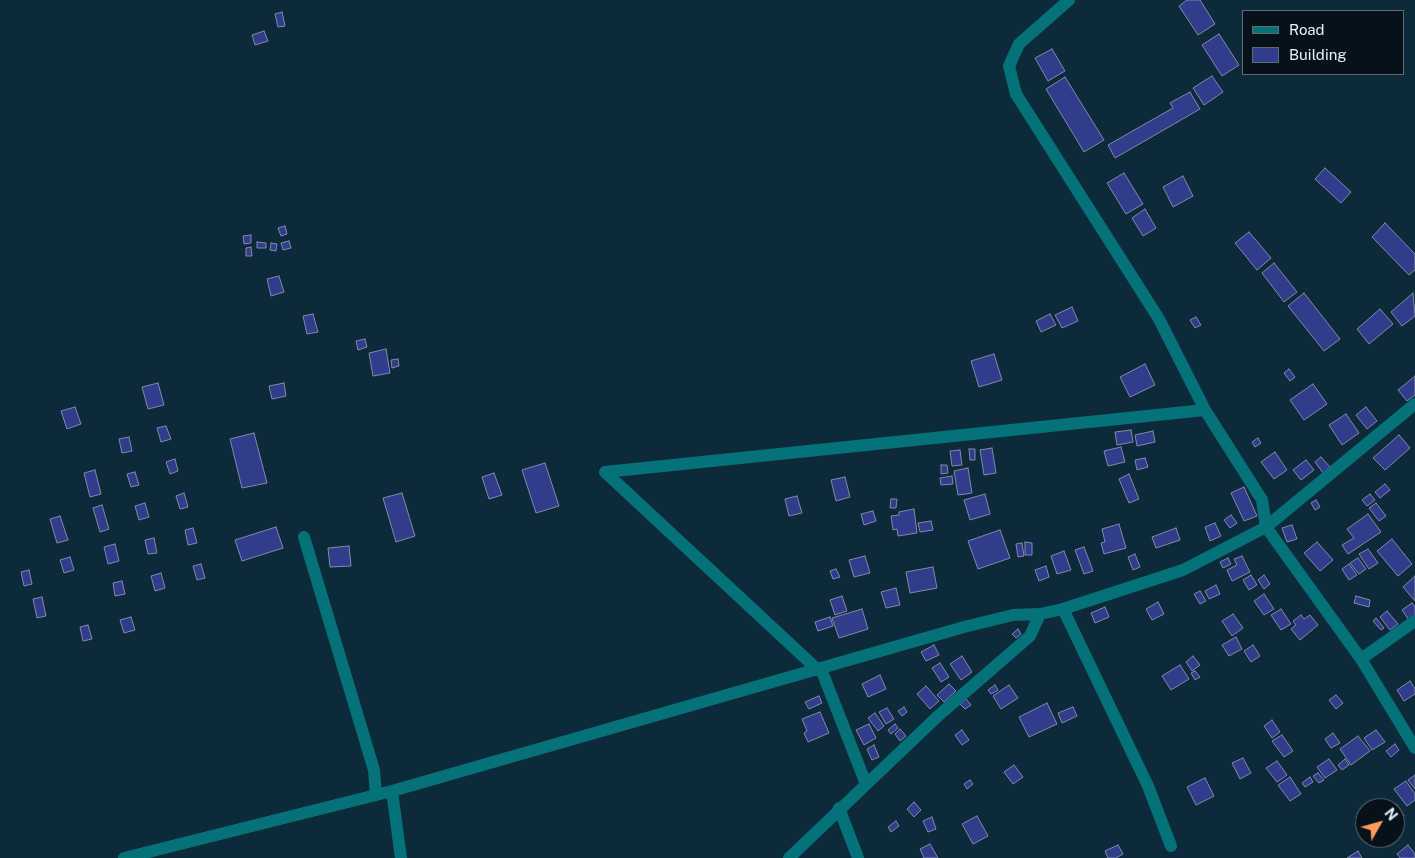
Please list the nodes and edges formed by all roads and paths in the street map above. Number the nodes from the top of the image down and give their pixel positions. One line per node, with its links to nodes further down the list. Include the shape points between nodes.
1 (1068, 0): 3 (street, via 1019,44 1009,66 1016,94 1159,318)
2 (1415, 404): 4 (street)
3 (1205, 410): 4 (street, via 1262,500); 10 (street, via 605,472)
4 (1266, 527): 6 (street, via 1183,570); 9 (street)
5 (304, 537): 14 (street, via 374,770)
6 (1063, 609): 7 (street); 16 (street, via 1148,786)
7 (1040, 614): 10 (street, via 1013,615 964,626); 12 (street, via 1030,636)
8 (1415, 621): 9 (street)
9 (1361, 659): 11 (street)
10 (820, 670): 12 (street); 13 (street)
11 (1415, 748)
12 (866, 784): 15 (street)
13 (392, 792): 14 (street); 18 (street)
14 (376, 795): 17 (street)
15 (839, 808): 19 (street); 20 (street)
16 (1171, 846)
17 (124, 858)
18 (401, 858)
19 (789, 858)
20 (858, 858)

